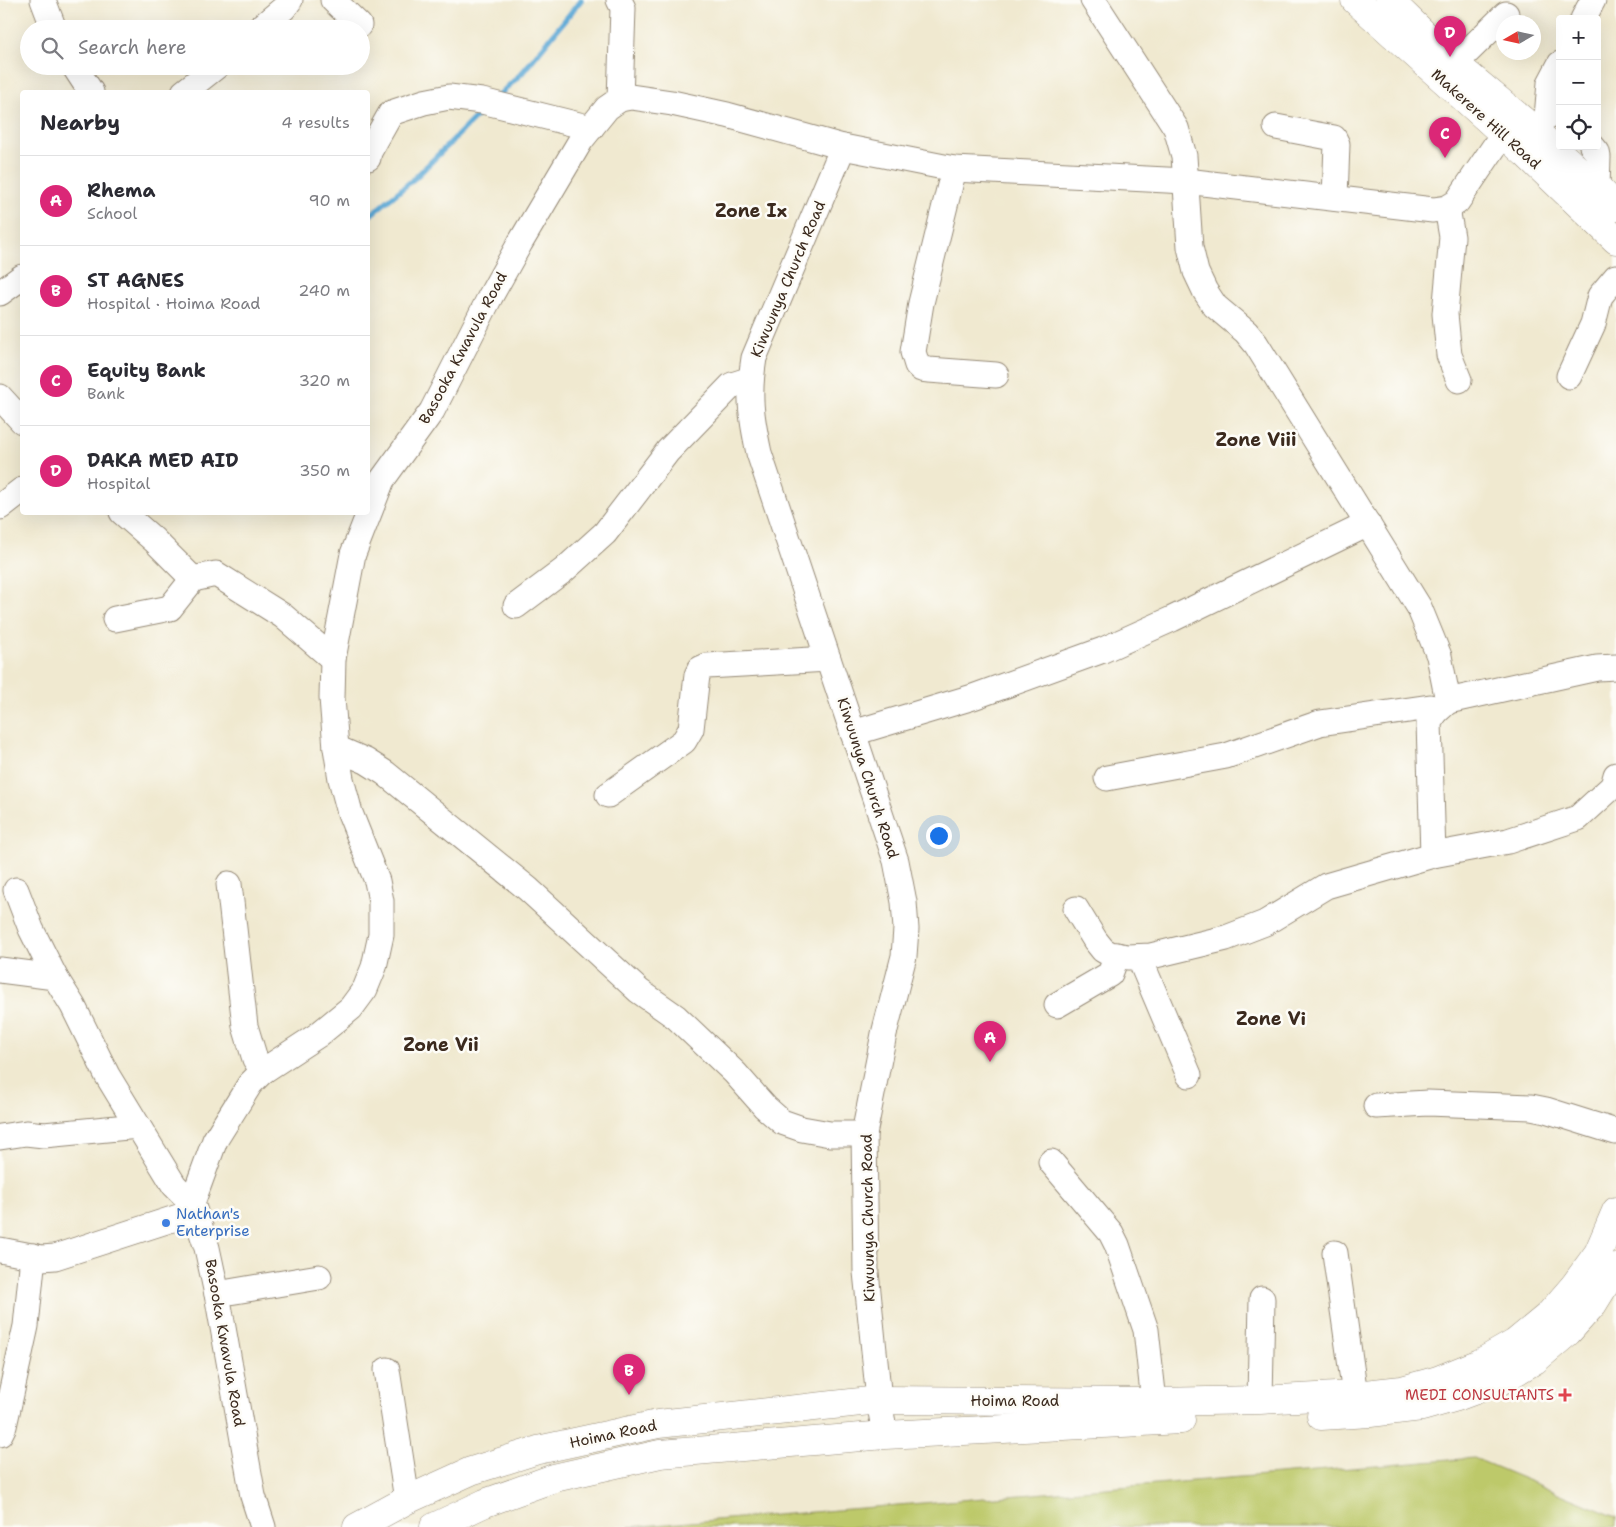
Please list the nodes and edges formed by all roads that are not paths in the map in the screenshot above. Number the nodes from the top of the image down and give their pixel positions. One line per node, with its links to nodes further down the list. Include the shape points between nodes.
1 (43, 0): 11 (street)
2 (290, 0): 12 (street)
3 (333, 0): 13 (street)
4 (619, 0): 20 (street, via 623,8)
5 (1093, 0): 28 (street, via 1176,128 1184,156)
6 (1355, 0): 21 (main road, Makerere Hill Road)
7 (1389, 0): 14 (main road, Makerere Hill Road)
8 (1593, 0): 10 (street)
9 (1506, 14): 14 (street)
10 (1585, 15)
11 (51, 20)
12 (270, 20)
13 (354, 20)
14 (1455, 64): 21 (main road, Makerere Hill Road)
15 (1556, 72): 21 (street)
16 (80, 75): 18 (street)
17 (205, 75): 19 (street)
18 (90, 90)
19 (186, 90)
20 (626, 98): 23 (street, Basooka Kwavula Road, via 607,108); 24 (street, via 672,103 728,115)
21 (1534, 124): 29 (main road, Makerere Hill Road); 32 (street); 33 (main road, Makerere Hill Road, via 1526,154)
22 (1276, 127): 30 (street, via 1334,138 1338,144)
23 (590, 128): 25 (street, via 482,101 448,97 391,113); 45 (street, Basooka Kwavula Road, via 520,243 432,411 382,480)
24 (844, 147): 27 (street); 39 (street, Kiwuunya Church Road, via 754,358)
25 (370, 150)
26 (1595, 150): 29 (street, via 1598,157)
27 (954, 169): 28 (street); 37 (street, via 921,303 913,352 922,369)
28 (1186, 181): 30 (street); 48 (street, via 1190,247 1205,291 1215,306 1256,344)
29 (1596, 187): 31 (main road, Makerere Hill Road)
30 (1335, 198): 32 (street, via 1433,210)
31 (1616, 207)
32 (1448, 208): 40 (street, via 1452,237 1446,314 1449,355)
33 (1616, 240)
34 (1616, 277): 38 (street, via 1600,296 1593,324)
35 (20, 278): 36 (street)
36 (0, 293)
37 (996, 375)
38 (1570, 376)
39 (751, 379): 50 (street, via 732,385 668,451 605,533 564,570); 53 (street, Kiwuunya Church Road, via 751,414 759,452)
40 (1459, 380)
41 (0, 397): 42 (street)
42 (20, 419)
43 (20, 492): 44 (street)
44 (0, 507)
45 (370, 511)
46 (125, 515): 49 (street)
47 (368, 515): 52 (street, Basooka Kwavula Road, via 353,554)
48 (1368, 524): 55 (street, via 1419,607 1439,656); 56 (street, via 1103,650 973,697)
49 (192, 579): 51 (street, via 170,608); 52 (street, via 216,574 283,616)
50 (516, 606)
51 (115, 619)
52 (333, 659): 57 (street, Basooka Kwavula Road)
53 (828, 659): 56 (street, Kiwuunya Church Road); 60 (street, via 700,668 691,728 684,741)
54 (1616, 667): 55 (street, via 1597,668)
55 (1442, 707): 59 (street, via 1320,723 1226,756); 61 (street, via 1429,722)
56 (853, 733): 74 (street, Kiwuunya Church Road, via 896,861 906,929 904,956)
57 (336, 748): 69 (street, Basooka Kwavula Road, via 350,813 381,901 381,935 376,959 365,989 351,1008 318,1035); 74 (street, via 385,773 528,889 639,991 699,1038 782,1122 830,1134)
58 (1616, 775): 61 (street, via 1613,786 1578,818 1508,841)
59 (1107, 778)
60 (608, 795)
61 (1433, 855): 65 (street, via 1326,886 1265,922 1226,938 1151,956)
62 (229, 884): 69 (street, via 244,1026 255,1059)
63 (16, 890): 67 (street)
64 (1076, 909): 65 (street, via 1103,950)
65 (1128, 956): 68 (street, via 1110,974); 70 (street)
66 (0, 970): 67 (street)
67 (55, 977): 72 (street)
68 (1057, 1004)
69 (263, 1071): 77 (street, Basooka Kwavula Road, via 250,1084 215,1140)
70 (1189, 1075)
71 (1376, 1106): 73 (street, via 1428,1103 1531,1107)
72 (138, 1126): 75 (street); 77 (street, via 174,1185)
73 (1616, 1132)
74 (864, 1134): 88 (street, Kiwuunya Church Road, via 866,1272)
75 (0, 1137)
76 (1051, 1162): 90 (street, via 1108,1228 1117,1245 1146,1330)
77 (193, 1207): 81 (street, via 55,1257); 84 (street, Basooka Kwavula Road, via 207,1248)
78 (1616, 1211): 87 (main road, Hoima Road, via 1598,1253 1574,1286 1515,1343 1480,1363 1438,1380 1402,1390)
79 (0, 1250): 81 (street)
80 (1334, 1253): 87 (street)
81 (33, 1256): 91 (street, via 26,1326)
82 (1616, 1267): 92 (main road, Hoima Road, via 1593,1304 1568,1332 1535,1360 1500,1381 1422,1407 1314,1416)
83 (320, 1277): 84 (street)
84 (217, 1294): 94 (street, Basooka Kwavula Road, via 252,1496)
85 (1262, 1299): 89 (street)
86 (387, 1370): 93 (street)
87 (1355, 1395): 89 (main road, Hoima Road)
88 (879, 1400): 90 (main road, Hoima Road); 92 (street, Kiwuunya Church Road); 93 (main road, Hoima Road, via 658,1424 538,1450 471,1471)
89 (1260, 1400): 90 (main road, Hoima Road)
90 (1154, 1402)
91 (0, 1434)
92 (886, 1434): 96 (main road, Hoima Road, via 660,1454 554,1478 486,1503)
93 (407, 1500): 95 (main road, Hoima Road)
94 (263, 1527)
95 (357, 1527)
96 (434, 1527)

